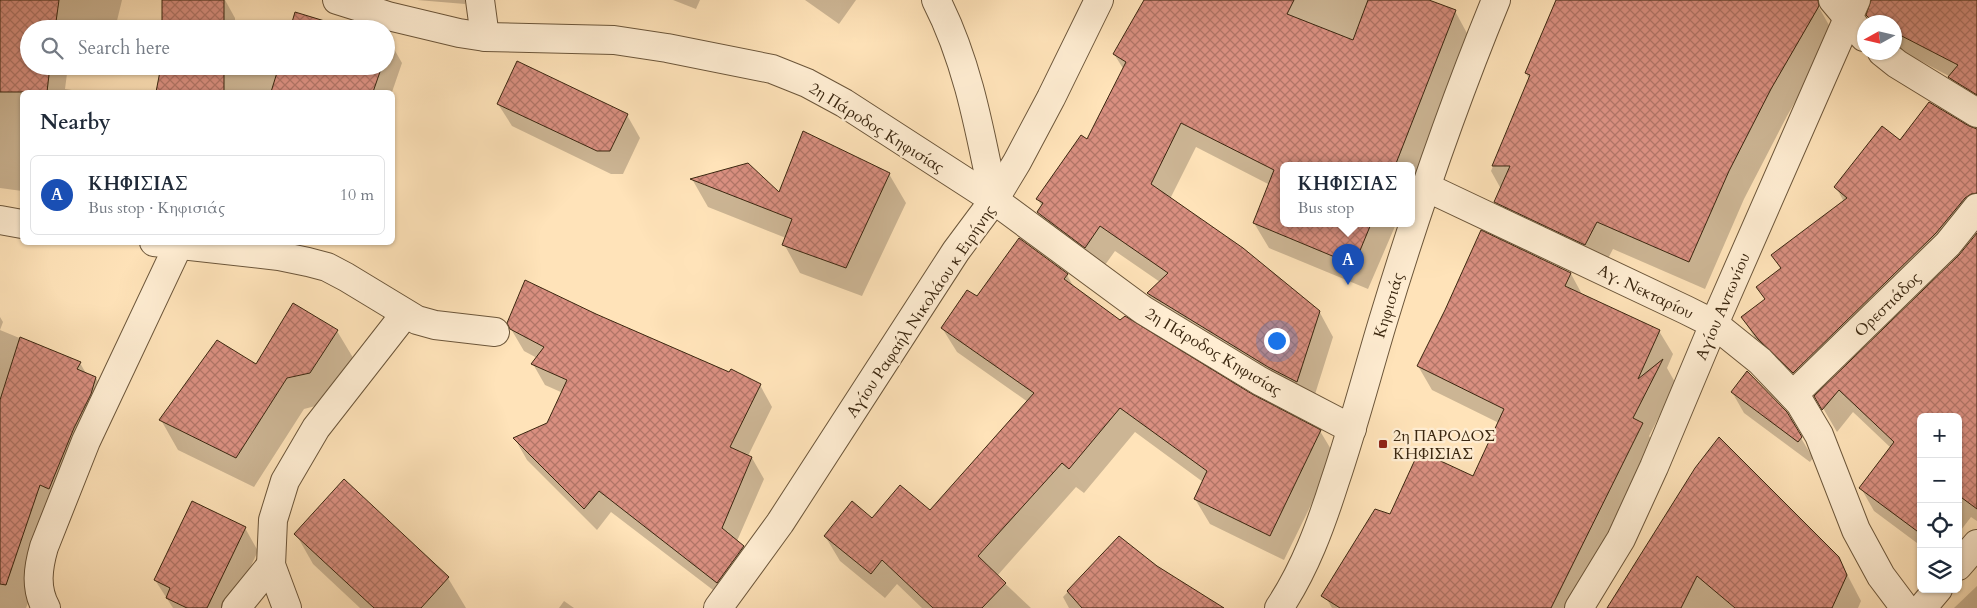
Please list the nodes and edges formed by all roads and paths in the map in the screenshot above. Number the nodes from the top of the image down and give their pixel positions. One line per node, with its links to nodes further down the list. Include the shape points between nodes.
1 (336, 0): 7 (street, 2η Πάροδος Κηφισίας, via 397,18)
2 (480, 0): 7 (street)
3 (936, 0): 11 (street, via 962,64)
4 (1099, 0): 11 (street, Αγίου Ραφαήλ Νικολάου κ Ειρήνης, via 1051,98)
5 (1496, 0): 10 (street, Κηφισιάς)
6 (1850, 14): 20 (street, Αγίου Αντωνίου)
7 (485, 37): 11 (street, 2η Πάροδος Κηφισίας, via 614,40 772,69 844,103)
8 (1891, 60): 9 (street)
9 (1977, 113)
10 (1426, 187): 14 (street, Κηφισιάς); 20 (street, Αγ. Νεκταρίου)
11 (994, 200): 23 (street, 2η Πάροδος Κηφισίας, via 1143,310 1260,381); 31 (street, Αγίου Ραφαήλ Νικολάου κ Ειρήνης, via 951,259 780,523)
12 (1977, 208): 22 (street, Ορεστιάδος, via 1948,244)
13 (0, 220): 15 (street)
14 (1415, 222)
15 (20, 224)
16 (1413, 227): 23 (street, Κηφισιάς)
17 (166, 245): 28 (street, via 44,547 38,583)
18 (175, 245): 19 (street, via 308,262 346,277)
19 (406, 314): 21 (street, via 436,325); 26 (street, via 316,428 284,481 273,520)
20 (1714, 324): 22 (street, Αγ. Νεκταρίου, via 1760,361); 33 (street, Αγίου Αντωνίου, via 1654,467 1620,539)
21 (495, 332)
22 (1793, 395): 34 (street, Αγ. Νεκταρίου, via 1813,422 1856,530 1881,576)
23 (1352, 429): 32 (street, Κηφισιάς, via 1304,566)
24 (1977, 544): 25 (street)
25 (1962, 561)
26 (271, 565): 29 (street); 30 (street)
27 (1935, 593): 35 (street)
28 (46, 608)
29 (236, 608)
30 (288, 608)
31 (718, 608)
32 (1279, 608)
33 (1580, 608)
34 (1905, 608)
35 (1922, 608)

